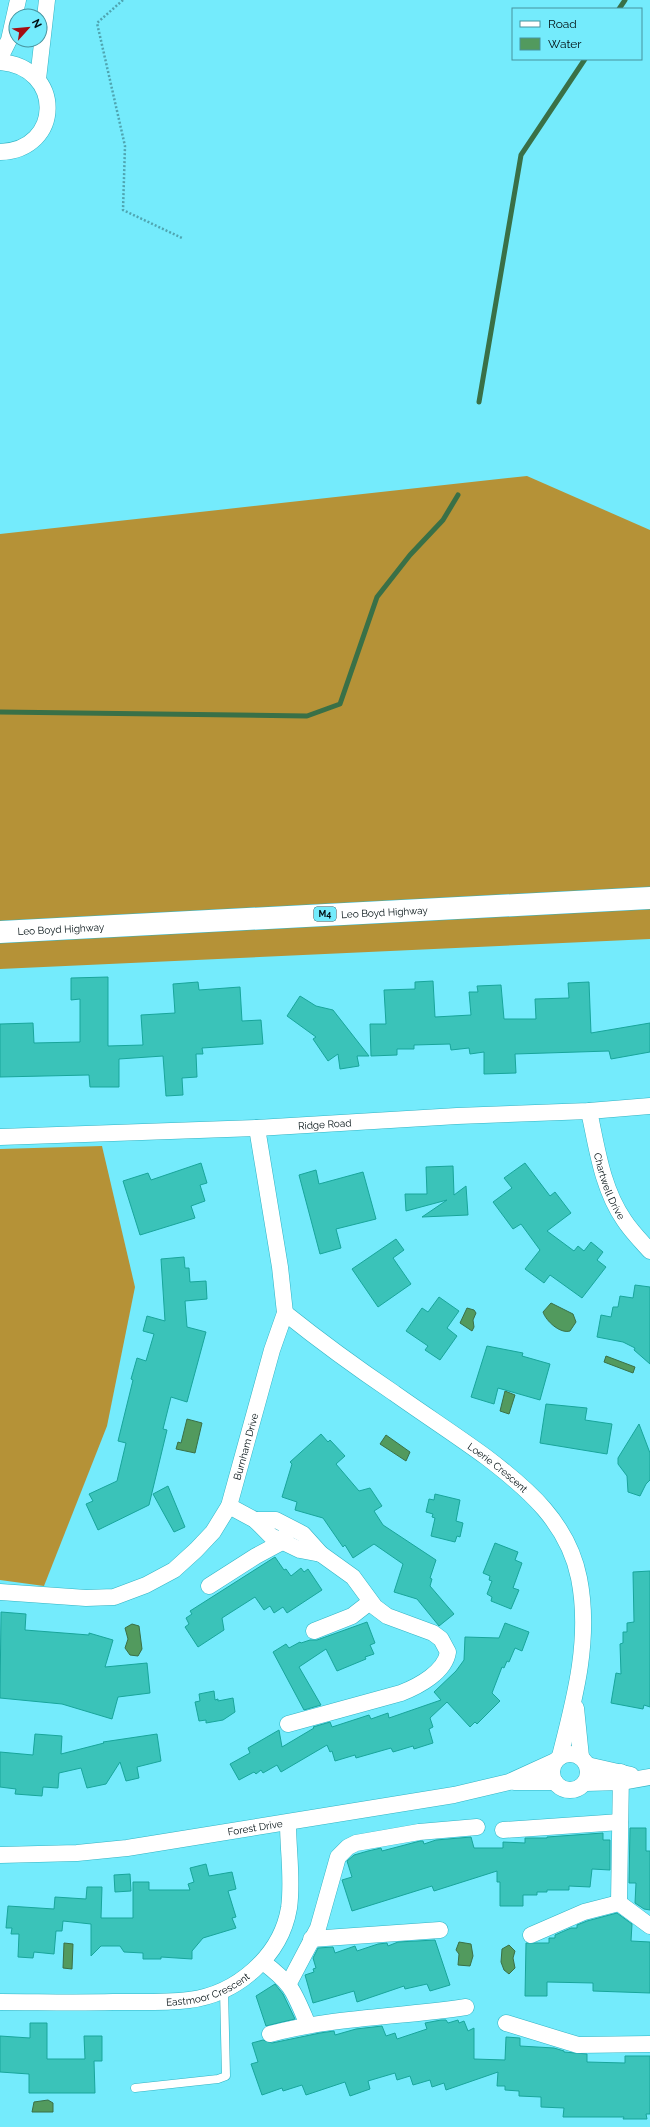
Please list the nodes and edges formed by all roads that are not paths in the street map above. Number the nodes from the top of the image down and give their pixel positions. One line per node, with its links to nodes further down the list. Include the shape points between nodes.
1 (18, 0): 3 (street, via 9,40)
2 (47, 0): 5 (street)
3 (0, 58)
4 (0, 62): 5 (street, via 13,63 27,69)
5 (38, 79): 6 (street, via 46,93 48,108 45,123 38,136 26,146 12,152)
6 (0, 152)
7 (650, 898): 8 (highway, Leo Boyd Highway / M4)
8 (0, 932)
9 (650, 1106): 10 (street, Ridge Road)
10 (589, 1111): 11 (street, Ridge Road); 13 (street, Chartwell Drive, via 603,1177 613,1201 624,1221)
11 (257, 1128): 12 (street, Ridge Road); 14 (street, Burnham Drive)
12 (0, 1137)
13 (650, 1251)
14 (285, 1313): 15 (street, Burnham Drive, via 272,1350); 24 (street, Loerie Crescent, via 517,1481 554,1519 568,1543 579,1579 583,1619)
15 (229, 1506): 16 (street); 21 (street, Burnham Drive, via 214,1532 196,1550 174,1570 146,1585 114,1597 86,1598)
16 (255, 1520): 17 (street, via 276,1520); 18 (street, via 266,1533)
17 (290, 1527): 18 (street); 19 (street, via 303,1534)
18 (282, 1542): 19 (street, via 300,1550); 20 (street)
19 (321, 1554): 22 (street, via 353,1577)
20 (209, 1586)
21 (0, 1592)
22 (370, 1602): 23 (street, via 352,1616); 25 (street, via 387,1616 433,1633 441,1639 448,1652 444,1665 416,1687 401,1693)
23 (314, 1631)
24 (575, 1699): 26 (street, Loerie Crescent); 27 (street, Loerie Crescent)
25 (288, 1724)
26 (557, 1759): 27 (street, via 567,1753); 30 (street, Forest Drive); 31 (street, via 552,1776)
27 (584, 1761): 28 (street); 32 (street, via 589,1771)
28 (621, 1777): 29 (street); 32 (street); 33 (street)
29 (645, 1777)
30 (509, 1782): 31 (street, Forest Drive); 34 (street, Forest Drive, via 454,1795)
31 (555, 1782): 32 (street, via 561,1788 570,1790 578,1789)
32 (585, 1783)
33 (620, 1822): 36 (street); 38 (street)
34 (288, 1823): 37 (street, Forest Drive, via 127,1848 77,1853); 43 (street, Eastmoor Crescent, via 291,1883 289,1909 278,1942)
35 (477, 1827): 42 (street, via 419,1832 356,1843 348,1847 338,1857 318,1928)
36 (503, 1830)
37 (0, 1855)
38 (618, 1903): 39 (street); 41 (street, via 584,1912)
39 (650, 1926)
40 (440, 1930): 42 (street)
41 (531, 1935)
42 (312, 1939): 44 (street)
43 (263, 1962): 44 (street); 45 (street, Eastmoor Crescent)
44 (289, 1983): 49 (street)
45 (224, 1990): 46 (street, Eastmoor Crescent, via 190,2000 166,2002); 52 (lane, via 226,2076)
46 (0, 2002)
47 (466, 2007): 49 (street)
48 (506, 2023): 51 (street, via 578,2045)
49 (308, 2024): 50 (street)
50 (270, 2034)
51 (650, 2044)
52 (135, 2088)

